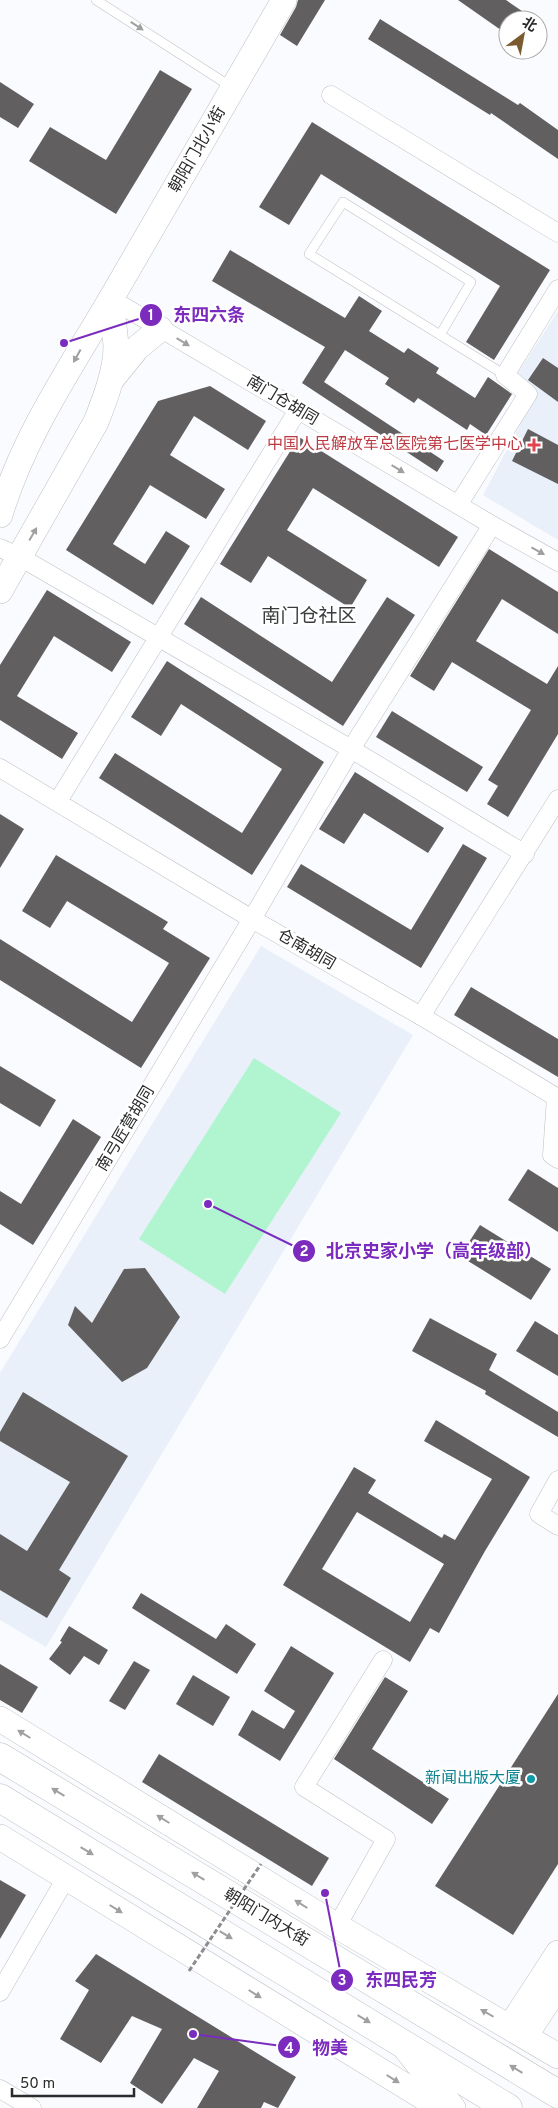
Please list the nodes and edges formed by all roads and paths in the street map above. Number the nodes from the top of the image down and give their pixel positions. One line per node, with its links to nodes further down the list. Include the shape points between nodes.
1 (96, 0): 3 (lane, one-way to 3)
2 (284, 0): 3 (street, 朝阳门北小街)
3 (233, 88): 7 (street, 朝阳门北小街)
4 (331, 95): 5 (street)
5 (558, 233)
6 (558, 289): 10 (street)
7 (111, 299): 8 (street, 南门仓胡同); 11 (street, via 116,348); 14 (street, 朝阳门北小街, one-way to 14, via 78,352 20,460)
8 (160, 329): 11 (street, via 137,348); 12 (street, 南门仓胡同, one-way to 12)
9 (440, 335): 9 (lane, via 309,254 344,202 470,282); 10 (lane)
10 (505, 375): 13 (street, via 528,394)
11 (110, 381): 16 (street, one-way to 11, via 96,422)
12 (298, 410): 13 (street, 南门仓胡同, one-way to 13); 19 (street)
13 (458, 505): 15 (street, 南门仓胡同)
14 (0, 515)
15 (492, 525): 17 (street, 南门仓胡同, one-way to 17); 20 (street, 南弓匠营胡同)
16 (10, 552): 18 (street); 19 (street)
17 (558, 562)
18 (0, 591)
19 (159, 638): 20 (street); 23 (street)
20 (350, 749): 24 (street); 25 (street, 南弓匠营胡同)
21 (0, 768): 23 (street, 仓南胡同)
22 (558, 799): 24 (street)
23 (58, 801): 25 (street, 仓南胡同)
24 (525, 854): 26 (street)
25 (252, 919): 26 (street, 仓南胡同); 28 (street, 南弓匠营胡同)
26 (421, 1016): 27 (street, 仓南胡同, via 556,1097 552,1155)
27 (558, 1159)
28 (0, 1339)
29 (558, 1480): 30 (street, via 539,1514)
30 (558, 1526)
31 (383, 1660): 38 (street, via 304,1787 386,1838)
32 (0, 1719): 38 (street, 朝阳门内大街, one-way to 32)
33 (0, 1757): 47 (main road, 朝阳门内大街, one-way to 33)
34 (0, 1798): 44 (main road, one-way to 44)
35 (0, 1837): 37 (street)
36 (261, 1864): 40 (path, bridge)
37 (66, 1878): 42 (street); 49 (street, one-way to 49)
38 (337, 1926): 43 (street, 朝阳门内大街, one-way to 38)
39 (558, 1953): 43 (street)
40 (188, 1971)
41 (558, 1986): 43 (street)
42 (0, 1992)
43 (518, 2031): 45 (street, 朝阳门内大街)
44 (400, 2041): 50 (street); 51 (main road)
45 (558, 2056)
46 (0, 2089): 48 (street)
47 (558, 2094)
48 (32, 2108)
49 (440, 2108)
50 (453, 2108)
51 (508, 2108)

